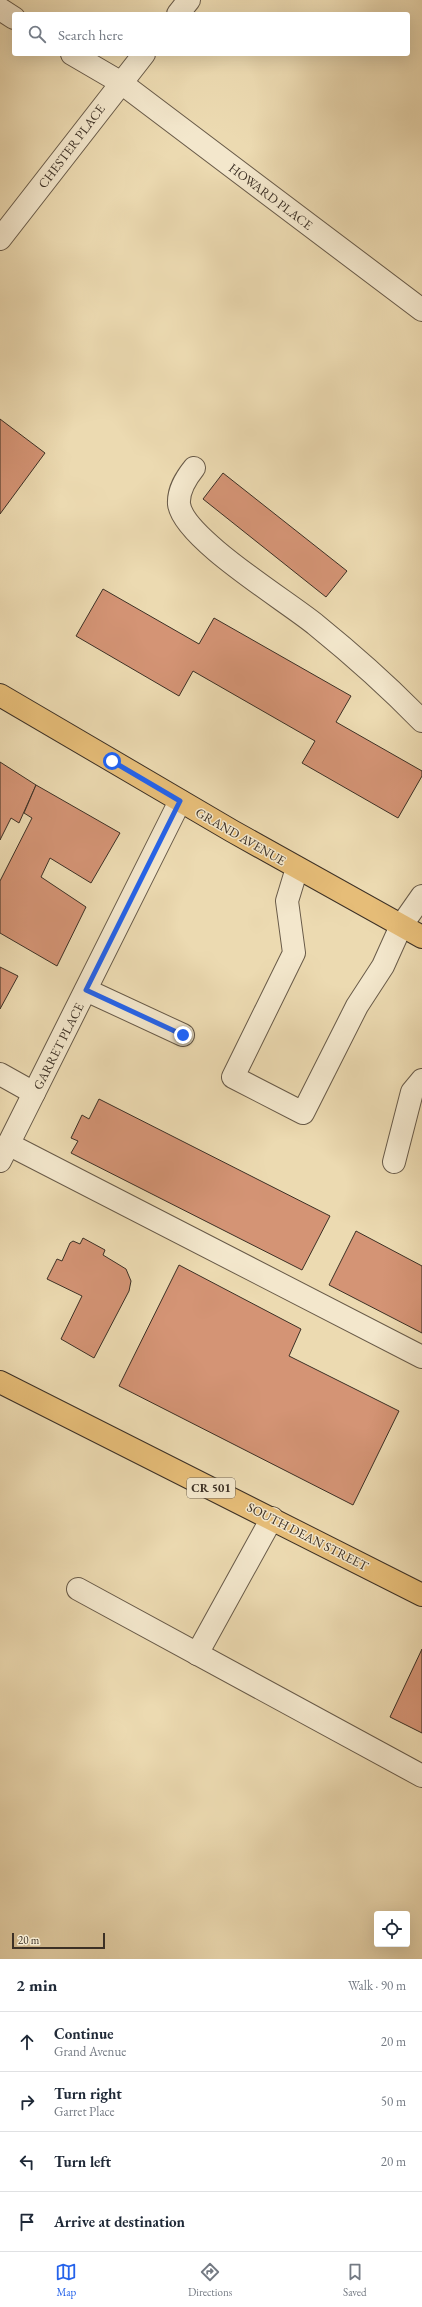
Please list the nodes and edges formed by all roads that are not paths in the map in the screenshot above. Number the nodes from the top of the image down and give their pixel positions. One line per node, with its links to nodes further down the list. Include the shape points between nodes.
1 (189, 0): 3 (street)
2 (0, 9): 4 (street)
3 (180, 12)
4 (12, 17)
5 (75, 56): 7 (street, HOWARD PLACE)
6 (142, 56): 7 (street, CHESTER PLACE)
7 (120, 82): 8 (street, CHESTER PLACE); 9 (street, HOWARD PLACE)
8 (0, 239)
9 (422, 310)
10 (194, 468): 12 (street, via 182,485 179,504 188,524 279,599 315,624)
11 (0, 695): 13 (main road, GRAND AVENUE)
12 (422, 721)
13 (180, 801): 14 (main road, GRAND AVENUE); 18 (street, GARRET PLACE)
14 (297, 868): 16 (main road, GRAND AVENUE); 16 (street, via 287,901 294,953 233,1078 303,1114 357,1006 383,966)
15 (422, 896): 16 (street)
16 (401, 926): 17 (main road, GRAND AVENUE)
17 (422, 937)
18 (86, 990): 19 (street); 22 (street, GARRET PLACE)
19 (183, 1035)
20 (0, 1074): 22 (street)
21 (422, 1080): 24 (street, via 412,1092)
22 (34, 1093): 23 (street, GARRET PLACE)
23 (4, 1153): 25 (street)
24 (394, 1162)
25 (422, 1358)
26 (0, 1382): 27 (main road, SOUTH DEAN STREET / CR 501)
27 (272, 1518): 29 (main road, SOUTH DEAN STREET / CR 501); 30 (street)
28 (78, 1589): 30 (street)
29 (422, 1594)
30 (197, 1654): 31 (street)
31 (422, 1776)

